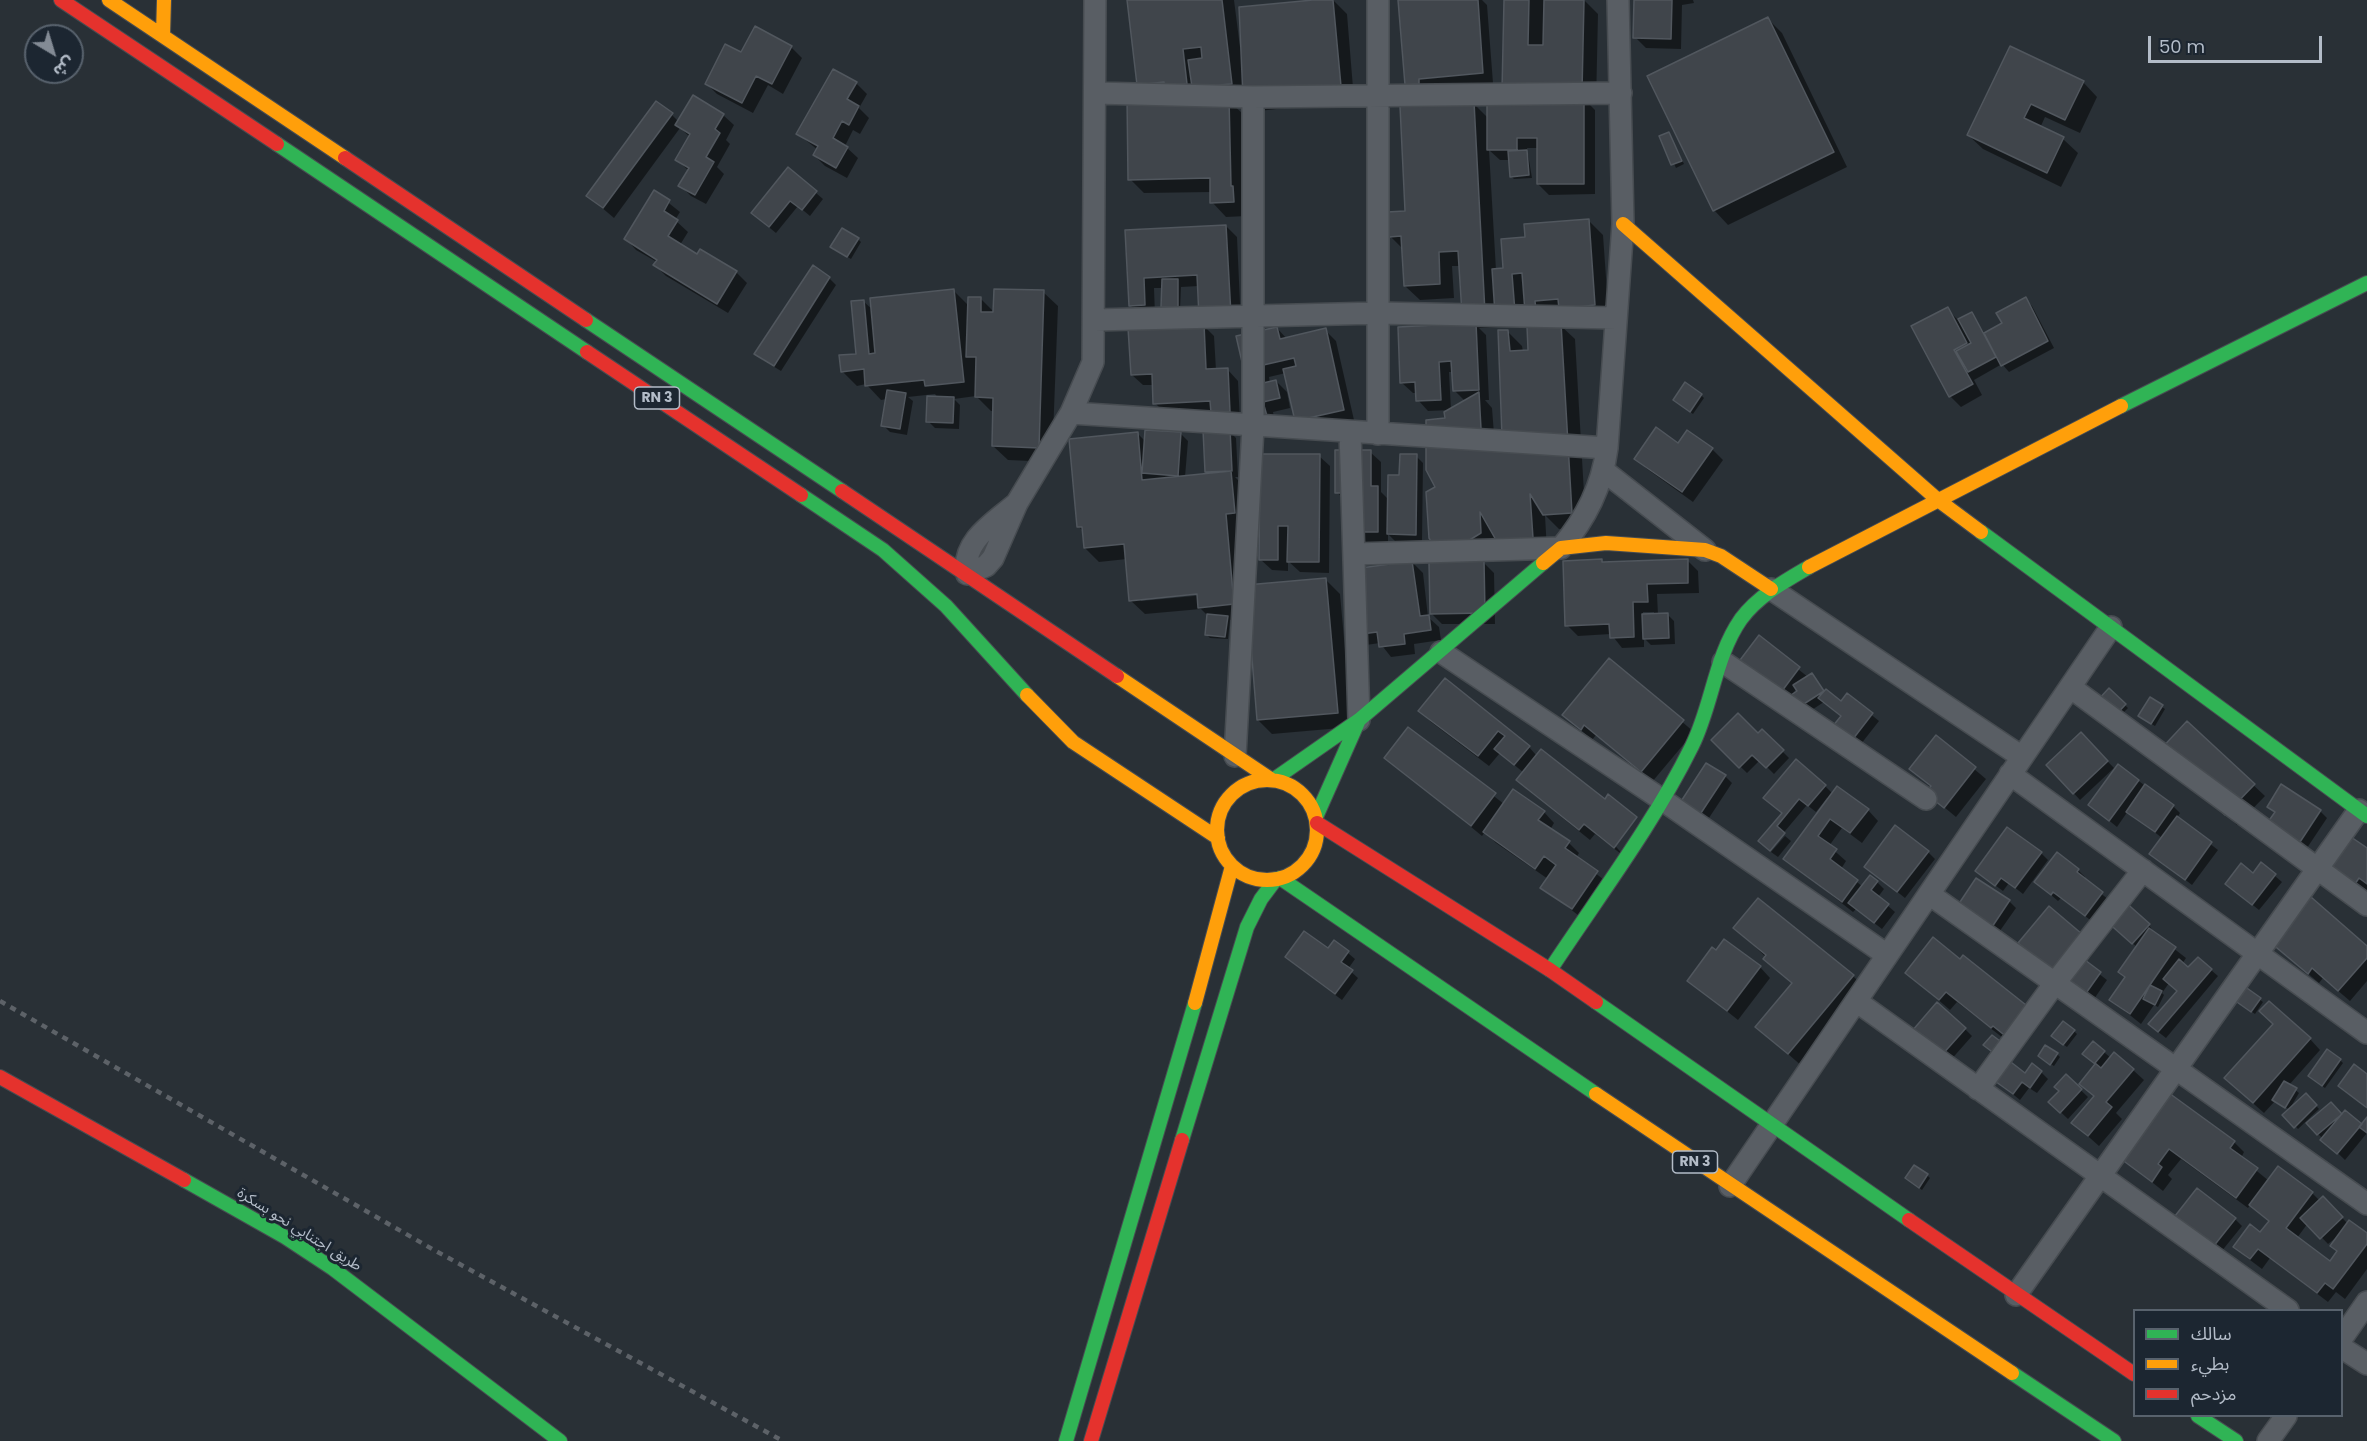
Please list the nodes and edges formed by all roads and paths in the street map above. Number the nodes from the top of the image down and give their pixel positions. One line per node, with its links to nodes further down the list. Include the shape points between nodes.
1 (61, 0): 8 (main road, RN 3)
2 (99, 0): 8 (main road)
3 (109, 0): 9 (main road, RN 3)
4 (164, 0): 9 (main road)
5 (1095, 0): 10 (street)
6 (1378, 0): 12 (street)
7 (1618, 0): 11 (street)
8 (90, 19): 31 (main road, RN 3, via 883,550)
9 (163, 35): 31 (main road, RN 3)
10 (1096, 93): 13 (street); 19 (street)
11 (1621, 93): 12 (street); 14 (street)
12 (1378, 96): 13 (street); 16 (street)
13 (1253, 97): 17 (street)
14 (1623, 224): 18 (street); 26 (main road)
15 (2367, 283): 26 (main road)
16 (1378, 314): 17 (street); 18 (street); 23 (street)
17 (1254, 316): 19 (street); 21 (street)
18 (1616, 318): 24 (street)
19 (1095, 320): 20 (street, via 1093,362)
20 (1071, 413): 21 (street); 31 (street, via 1017,503 970,545)
21 (1253, 427): 22 (street); 37 (street)
22 (1350, 432): 23 (street); 29 (street)
23 (1378, 434): 24 (street)
24 (1607, 448): 25 (street)
25 (1604, 471): 27 (street, via 1585,515); 28 (street)
26 (1938, 500): 30 (main road); 32 (main road)
27 (1562, 548): 28 (main road, via 1606,543); 29 (street); 33 (main road)
28 (1705, 550): 30 (main road)
29 (1355, 554): 36 (street)
30 (1771, 589): 34 (main road, via 1741,620); 38 (street)
31 (955, 592): 37 (main road, RN 3); 44 (main road, RN 3, via 1048,718 1073,742)
32 (2111, 627): 35 (street); 42 (main road)
33 (1441, 652): 36 (main road); 40 (street)
34 (1723, 662): 40 (main road, via 1692,746); 41 (street)
35 (2070, 687): 38 (street); 46 (street)
36 (1359, 720): 39 (main road); 43 (main road)
37 (1235, 756): 39 (main road, RN 3)
38 (2016, 766): 47 (street); 49 (street)
39 (1272, 780): 43 (main road, via 1300,792); 44 (main road, via 1257,781 1231,796 1222,809)
40 (1661, 799): 52 (street); 53 (main road)
41 (1926, 799)
42 (2363, 813): 46 (street)
43 (1316, 820): 48 (main road, via 1313,851 1305,864); 53 (main road)
44 (1218, 838): 45 (main road)
45 (1232, 866): 48 (main road, via 1252,878); 74 (main road)
46 (2318, 868): 50 (street); 51 (street)
47 (2143, 870): 51 (street); 54 (street)
48 (1278, 879): 62 (main road, RN 3); 75 (main road, via 1261,899 1247,927)
49 (1929, 894): 52 (street); 54 (street)
50 (2367, 904)
51 (2258, 954): 56 (street); 57 (street)
52 (1887, 955): 55 (street)
53 (1550, 970): 60 (main road)
54 (2055, 983): 57 (street); 59 (street)
55 (1856, 1001): 59 (street); 60 (street)
56 (2367, 1033)
57 (2176, 1069): 61 (street); 63 (street)
58 (0, 1077): 73 (main road, طريق اجتنابي نحو بسكرة, via 323,1262)
59 (1978, 1089): 61 (street)
60 (1770, 1124): 62 (street); 64 (main road)
61 (2099, 1178): 64 (street); 66 (street)
62 (1730, 1186): 76 (main road, RN 3)
63 (2367, 1204)
64 (2016, 1295): 70 (main road)
65 (2367, 1302): 67 (street)
66 (2285, 1309)
67 (2343, 1337)
68 (2343, 1349): 69 (street)
69 (2367, 1364)
70 (2133, 1373)
71 (2200, 1417): 77 (main road)
72 (2285, 1417): 78 (street)
73 (560, 1441)
74 (1066, 1441)
75 (1091, 1441)
76 (2114, 1441)
77 (2236, 1441)
78 (2268, 1441)

